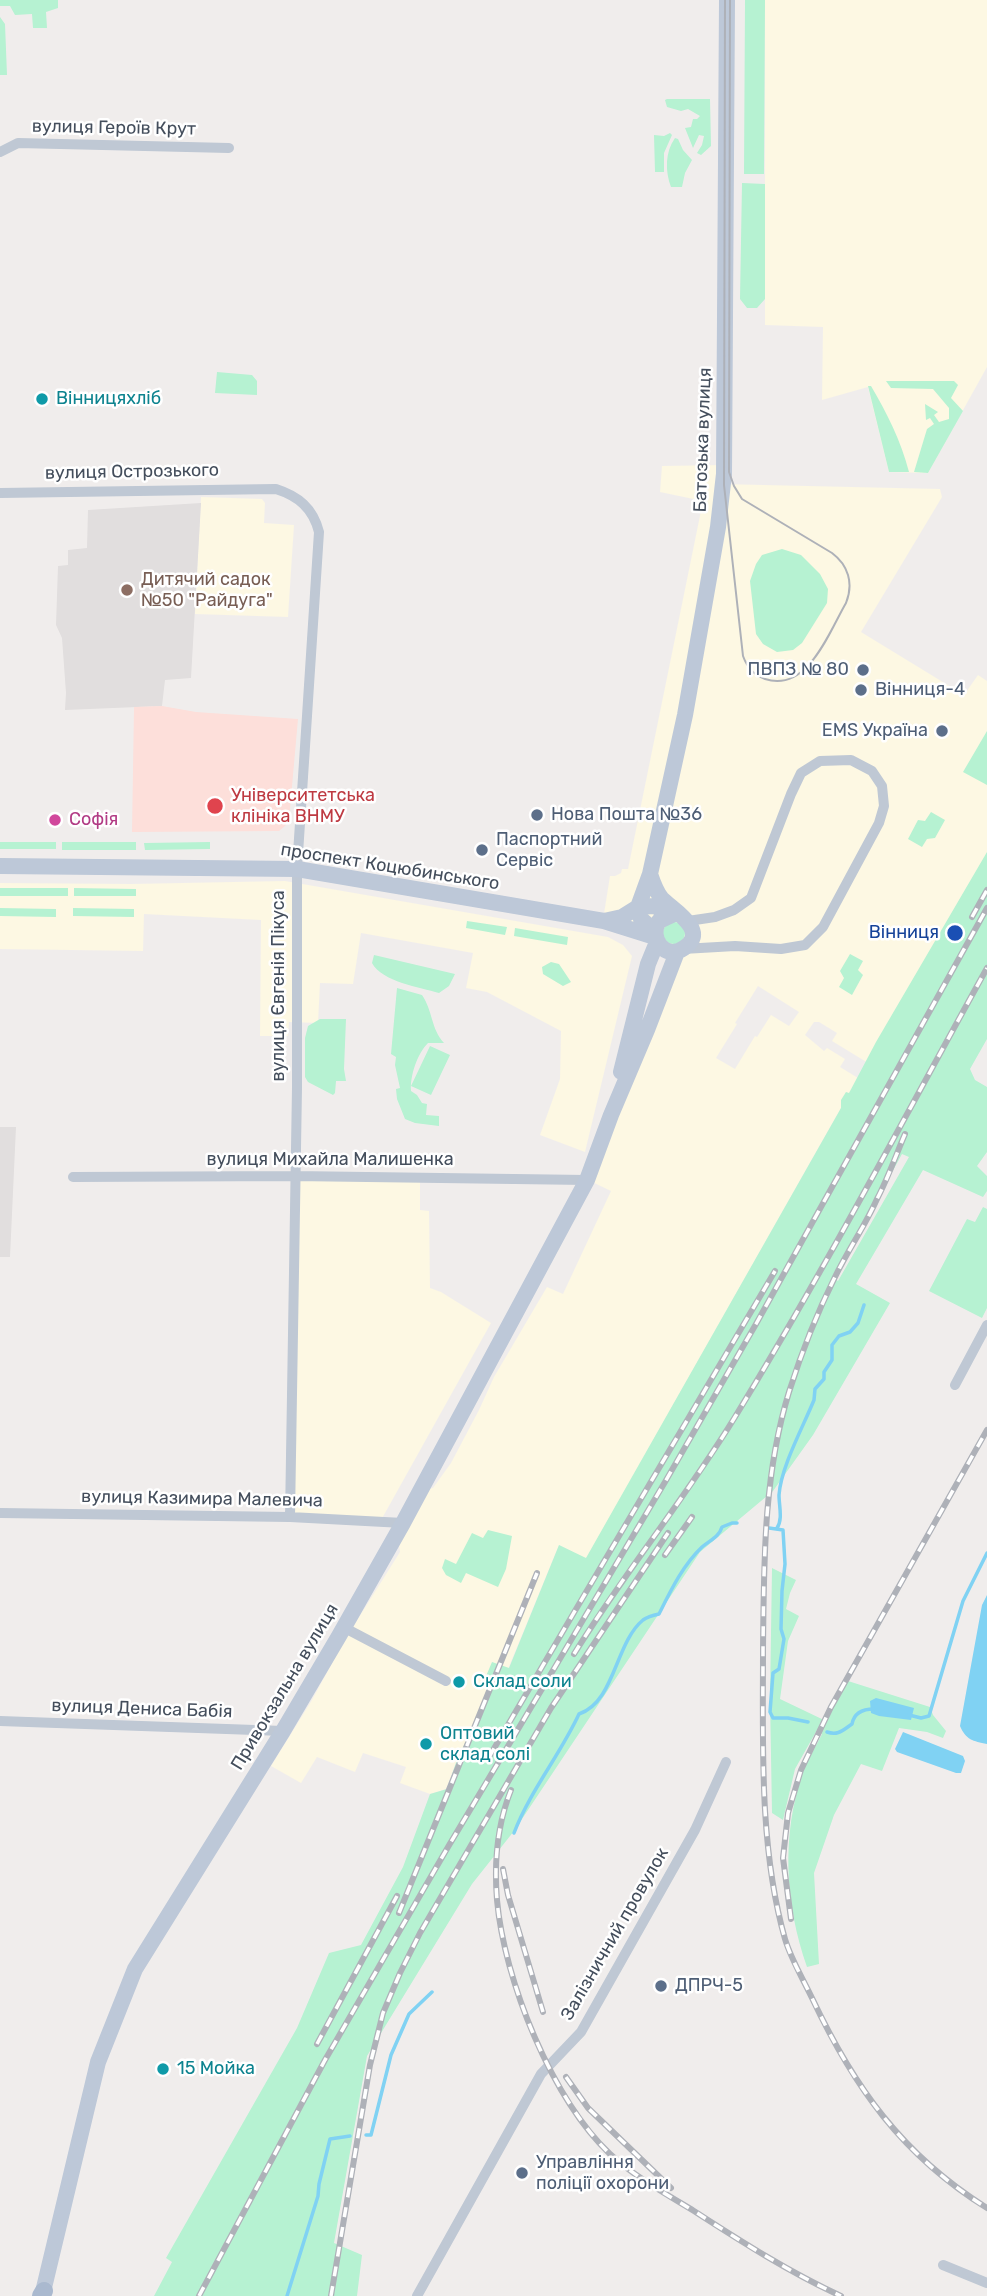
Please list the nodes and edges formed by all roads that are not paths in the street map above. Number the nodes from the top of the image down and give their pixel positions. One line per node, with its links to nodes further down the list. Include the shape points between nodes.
1 (727, 0): 8 (main road, Батозька вулиця, via 724,474 687,703)
2 (229, 148): 3 (street, вулиця Героїв Крут, via 18,143)
3 (0, 152)
4 (264, 488): 5 (street, вулиця Острозького); 7 (street, вулиця Євгенія Пікуса, via 300,500 316,519 319,532)
5 (0, 493)
6 (0, 866): 7 (main road, проспект Коцюбинського)
7 (297, 869): 11 (main road, проспект Коцюбинського); 16 (street, вулиця Євгенія Пікуса)
8 (650, 874): 9 (main road, Батозька вулиця); 10 (main road, via 660,897)
9 (638, 907): 10 (main road, via 653,906); 11 (main road); 12 (main road)
10 (681, 917): 12 (main road, via 659,921); 13 (main road, via 692,935); 13 (street, via 715,917 751,898 801,773 820,761 852,760 872,771 883,786 879,823 823,927 805,945)
11 (604, 921): 12 (main road); 14 (main road, via 629,934)
12 (655, 936): 13 (main road, via 664,950); 14 (main road)
13 (680, 950): 15 (main road)
14 (648, 964): 15 (main road)
15 (611, 1115): 18 (main road, Привокзальна вулиця)
16 (294, 1176): 17 (street, вулиця Михайла Малишенка); 18 (street, вулиця Михайла Малишенка); 22 (street, вулиця Євгенія Пікуса)
17 (73, 1177)
18 (587, 1180): 23 (main road, Привокзальна вулиця)
19 (987, 1325): 20 (street)
20 (955, 1385)
21 (0, 1513): 22 (street, вулиця Казимира Малевича)
22 (290, 1517): 23 (street, вулиця Казимира Малевича)
23 (403, 1523): 24 (main road, Привокзальна вулиця)
24 (343, 1627): 25 (street); 27 (main road, Привокзальна вулиця)
25 (446, 1681)
26 (0, 1721): 27 (street, вулиця Дениса Бабія)
27 (283, 1731): 31 (main road, Привокзальна вулиця, via 135,1969 98,2062)
28 (726, 1762): 32 (street, Залізничний провулок, via 695,1830 581,2032 541,2074)
29 (943, 2265): 30 (street)
30 (987, 2283)
31 (43, 2295)
32 (417, 2296)

